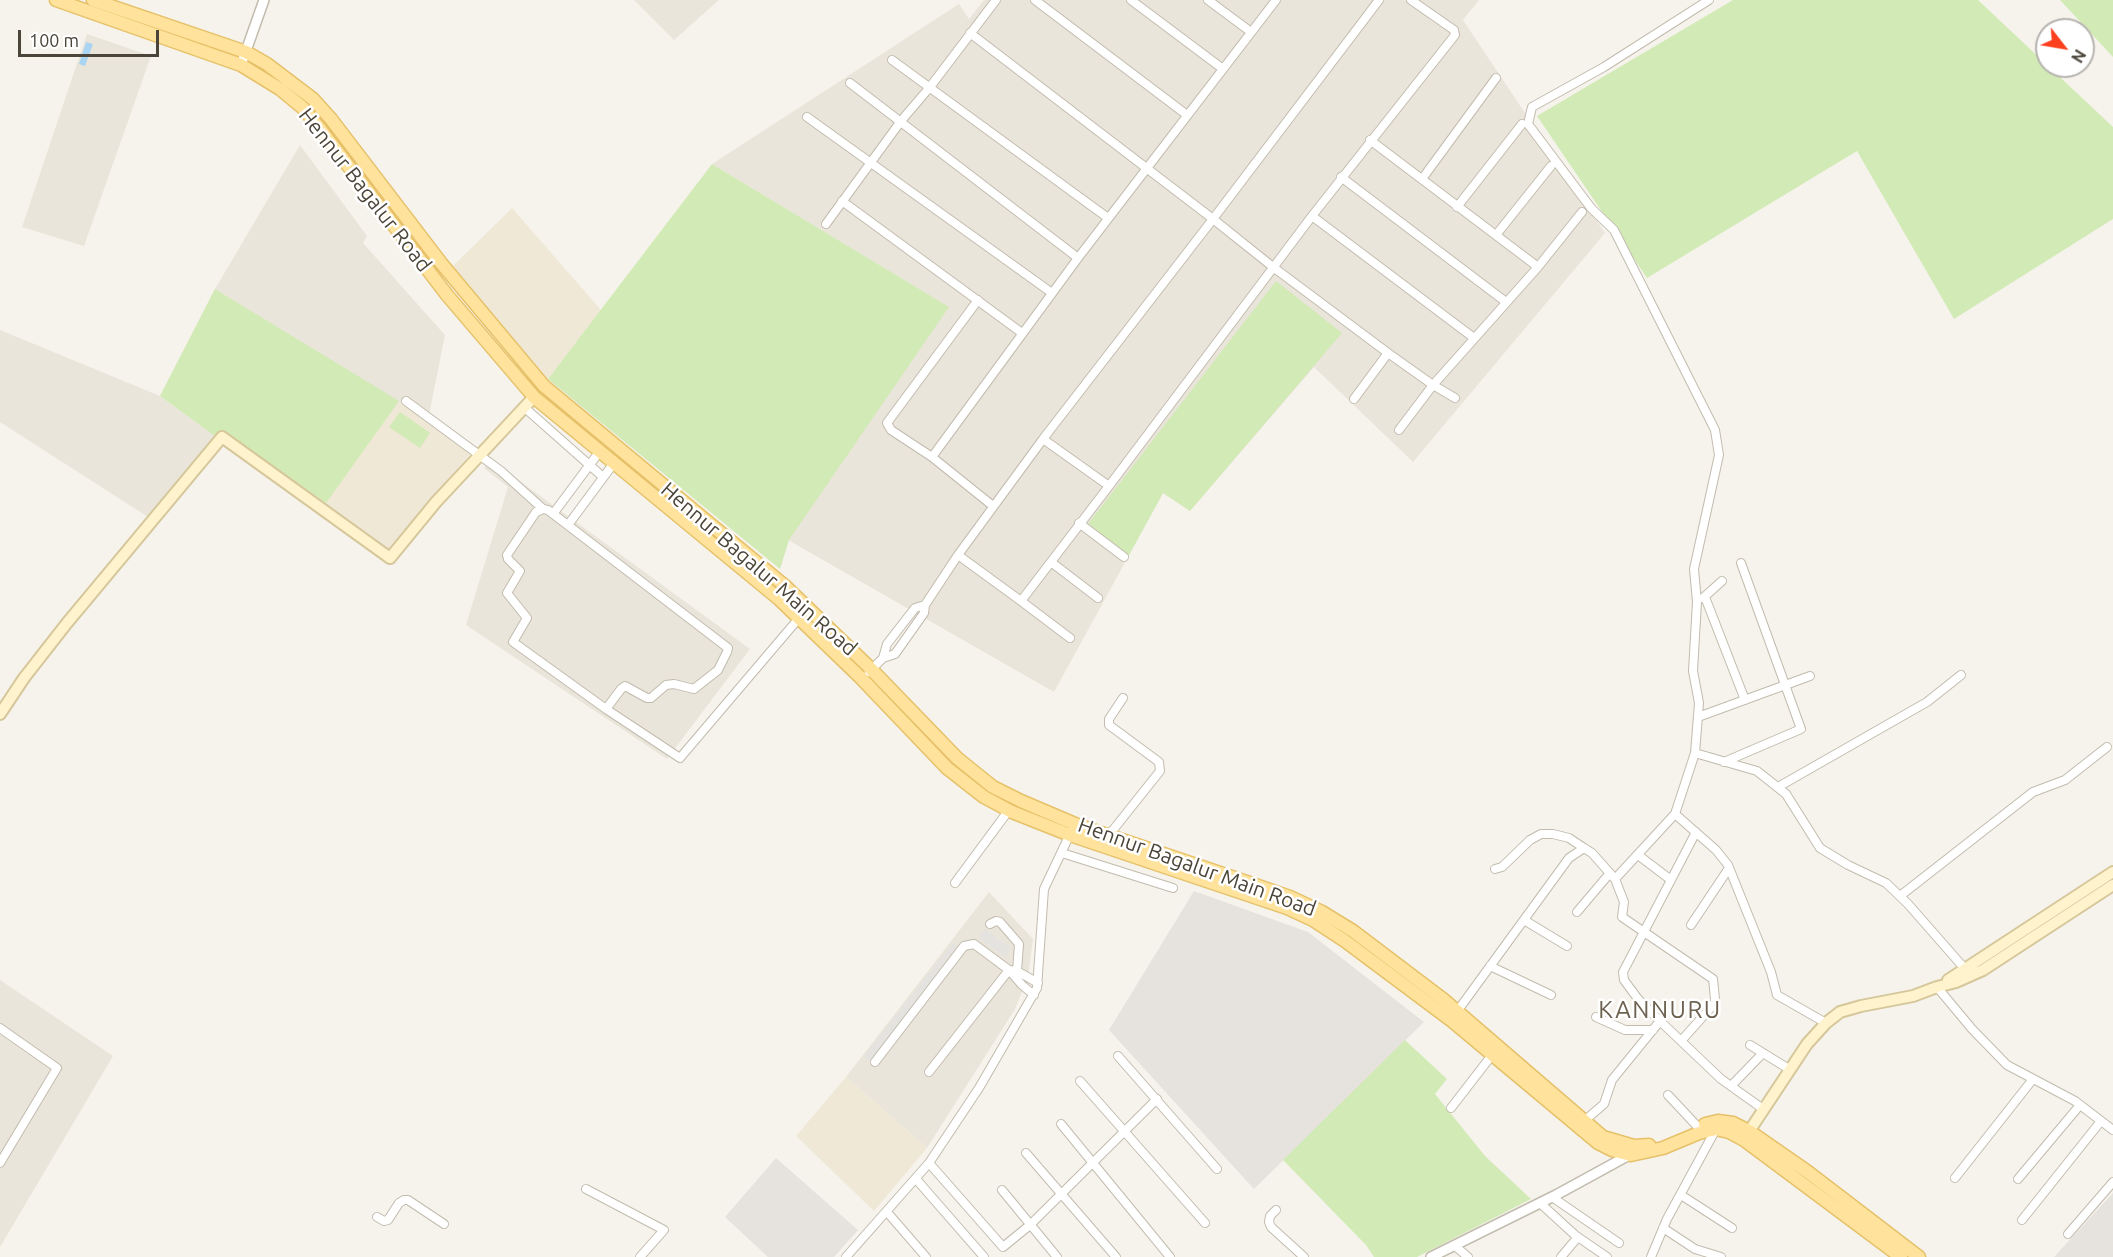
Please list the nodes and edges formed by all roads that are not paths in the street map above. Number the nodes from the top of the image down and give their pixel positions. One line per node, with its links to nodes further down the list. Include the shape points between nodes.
1 (56, 0): 16 (main road, Hennur Bagalur Road)
2 (93, 0): 14 (main road, Hennur Bagalur Road)
3 (264, 0): 14 (street)
4 (996, 0): 13 (street)
5 (1035, 0): 21 (street)
6 (1131, 0): 17 (street)
7 (1208, 0): 12 (street)
8 (1276, 0): 12 (street)
9 (1379, 0): 36 (street)
10 (1411, 0): 25 (street, via 1454,30 1455,35)
11 (1709, 0): 77 (street, via 1604,67 1532,106 1528,118 1528,124 1591,208 1614,230 1715,430 1719,455 1694,569)
12 (1251, 32): 17 (street)
13 (970, 33): 20 (street); 28 (street)
14 (246, 52): 16 (street); 49 (main road, Hennur Bagalur Road, via 313,99 331,119 441,263)
15 (892, 60): 20 (street)
16 (241, 65): 50 (main road, Hennur Bagalur Road, via 303,108 447,295)
17 (1222, 69): 21 (street)
18 (1496, 78): 30 (street)
19 (850, 83): 23 (street)
20 (930, 87): 23 (street); 35 (street)
21 (1187, 115): 28 (street)
22 (807, 117): 26 (street)
23 (901, 122): 26 (street); 39 (street)
24 (1522, 124): 32 (street)
25 (1370, 140): 29 (street); 30 (street)
26 (872, 162): 31 (street); 42 (street)
27 (1551, 166): 38 (street)
28 (1147, 168): 35 (street); 36 (street)
29 (1341, 177): 34 (street); 44 (street)
30 (1422, 179): 32 (street)
31 (842, 201): 37 (street); 43 (street)
32 (1457, 207): 38 (street)
33 (1582, 212): 41 (street)
34 (1311, 216): 40 (street); 46 (street)
35 (1108, 219): 39 (street)
36 (1213, 219): 40 (street); 56 (street)
37 (826, 224)
38 (1496, 235): 41 (street)
39 (1078, 258): 42 (street)
40 (1273, 267): 47 (street); 63 (street)
41 (1538, 267): 44 (street)
42 (1052, 293): 45 (street)
43 (978, 300): 45 (street); 59 (street, via 887,423 891,430)
44 (1506, 302): 46 (street)
45 (1022, 333): 59 (street)
46 (1474, 338): 48 (street)
47 (1388, 353): 48 (street); 52 (street)
48 (1433, 385): 51 (street); 55 (street)
49 (544, 386): 50 (street); 80 (main road, Hennur Bagalur Main Road, via 785,586)
50 (534, 397): 54 (main road); 57 (main road, Hennur Bagalur Main Road)
51 (1455, 398)
52 (1354, 399)
53 (406, 401): 58 (street)
54 (525, 408): 58 (main road); 61 (street)
55 (1399, 430)
56 (1043, 439): 63 (street); 64 (street)
57 (600, 451): 60 (main road, Hennur Bagalur Main Road); 61 (street)
58 (480, 455): 65 (street); 88 (main road, via 390,558 222,437 67,623)
59 (932, 458): 64 (street)
60 (614, 463): 62 (street); 78 (main road, Hennur Bagalur Main Road)
61 (589, 464): 62 (street); 66 (street)
62 (603, 477): 68 (street)
63 (1109, 486): 67 (street)
64 (993, 506): 69 (street)
65 (543, 509): 66 (street); 87 (street, via 536,512 507,555 520,571 507,592 526,618 513,642)
66 (553, 514): 68 (street)
67 (1079, 523): 70 (street); 71 (street)
68 (568, 525): 87 (street, via 728,648 717,670 694,689 666,685 647,698 625,686)
69 (958, 555): 76 (street); 80 (street, via 925,605 915,608 883,658)
70 (1124, 558)
71 (1051, 562): 75 (street); 76 (street)
72 (1742, 563): 84 (street)
73 (1722, 581): 74 (street)
74 (1705, 597): 77 (street); 86 (street)
75 (1098, 598)
76 (1021, 601): 79 (street)
77 (1697, 602): 89 (street, via 1694,671)
78 (799, 618): 83 (main road, Hennur Bagalur Main Road); 87 (street, via 680,758)
79 (1070, 638)
80 (871, 669): 83 (street); 96 (main road, Hennur Bagalur Main Road, via 957,758 993,787)
81 (1961, 675): 93 (street, via 1927,702)
82 (1810, 676): 84 (street)
83 (862, 679): 94 (main road, Hennur Bagalur Main Road, via 947,768 984,797)
84 (1786, 685): 86 (street); 92 (street, via 1801,729)
85 (1123, 698): 98 (street, via 1109,718 1109,725 1160,762 1160,771)
86 (1745, 700): 89 (street)
87 (606, 709)
88 (0, 714)
89 (1698, 717): 91 (street)
90 (2107, 747): 110 (street, via 2065,780 2033,792)
91 (1695, 753): 92 (street); 95 (street)
92 (1724, 762): 93 (street, via 1757,771)
93 (1778, 787): 110 (street, via 1820,848 1886,883)
94 (1009, 810): 96 (main road, Hennur Bagalur Main Road); 107 (street)
95 (1675, 814): 97 (street); 101 (street)
96 (1073, 829): 98 (main road, Hennur Bagalur Main Road); 100 (street); 124 (main road, Hennur Bagalur Main Road, via 1313,920)
97 (1696, 832): 102 (street, via 1716,849); 106 (street)
98 (1109, 835): 124 (main road, Hennur Bagalur Main Road, via 1323,912 1353,931)
99 (1584, 848): 103 (street, via 1569,838 1540,834); 105 (street); 112 (street, via 1569,858)
100 (1062, 853): 109 (street); 120 (street, via 1044,889)
101 (1638, 855): 105 (street); 106 (street)
102 (1729, 868): 114 (street); 127 (street, via 1777,995)
103 (1495, 869)
104 (2113, 872): 118 (main road)
105 (1612, 876): 111 (street); 115 (street, via 1624,902 1622,917)
106 (1671, 880): 115 (street)
107 (955, 883)
108 (2113, 885): 121 (main road, via 1983,970)
109 (1173, 888)
110 (1900, 896): 118 (street)
111 (1577, 912)
112 (1524, 920): 116 (street); 117 (street)
113 (990, 924): 119 (street, via 1000,922 1019,944)
114 (1692, 925)
115 (1644, 931): 126 (street, via 1623,972 1624,980); 130 (street, via 1713,979 1714,1004)
116 (1567, 946)
117 (1490, 966): 123 (street); 124 (street)
118 (1965, 969): 121 (main road)
119 (1013, 970): 120 (street); 122 (street, via 1022,986); 135 (street, via 978,946 964,946); 138 (street)
120 (1038, 983): 122 (street)
121 (1937, 987): 127 (main road, via 1840,1012); 139 (street, via 2007,1065)
122 (1034, 994): 160 (street)
123 (1551, 995)
124 (1454, 1017): 133 (main road, Hennur Bagalur Main Road); 137 (main road, Hennur Bagalur Main Road)
125 (1596, 1017): 129 (street, via 1625,1030)
126 (1660, 1021): 129 (street); 130 (street)
127 (1826, 1023): 136 (main road)
128 (0, 1028): 156 (street, via 57,1068)
129 (1653, 1030): 148 (street, via 1612,1080 1604,1104)
130 (1681, 1041): 141 (street)
131 (1750, 1045): 132 (street)
132 (1763, 1053): 136 (street); 141 (street)
133 (1492, 1055): 137 (main road, Hennur Bagalur Main Road); 145 (street)
134 (1118, 1056): 143 (street)
135 (875, 1062)
136 (1789, 1069): 146 (main road)
137 (1516, 1070): 148 (main road, Hennur Bagalur Main Road); 155 (main road, Hennur Bagalur Main Road, via 1598,1143 1612,1150)
138 (929, 1072)
139 (2033, 1079): 144 (street); 162 (street)
140 (1080, 1081): 153 (street)
141 (1731, 1086): 146 (street)
142 (1668, 1095): 150 (street)
143 (1156, 1099): 153 (street); 161 (street)
144 (2080, 1105): 147 (street); 164 (street)
145 (1451, 1108)
146 (1763, 1109): 154 (main road)
147 (2101, 1120): 152 (street); 175 (street)
148 (1583, 1122): 155 (main road, Hennur Bagalur Main Road, via 1603,1137)
149 (1061, 1124): 158 (street)
150 (1696, 1126): 154 (main road, Hennur Bagalur Main Road, via 1718,1121 1733,1123); 155 (main road, Hennur Bagalur Main Road)
151 (1716, 1129): 154 (main road, Hennur Bagalur Main Road); 155 (main road, Hennur Bagalur Main Road, via 1663,1148); 169 (street)
152 (2113, 1130)
153 (1124, 1131): 158 (street); 176 (street)
154 (1746, 1135): 199 (main road, Hennur Bagalur Main Road); 200 (main road, Hennur Bagalur Main Road, via 1808,1172)
155 (1633, 1150): 170 (street)
156 (3, 1152): 159 (street)
157 (1026, 1153): 168 (street)
158 (1094, 1162): 168 (street); 191 (street)
159 (0, 1163)
160 (929, 1163): 163 (street); 178 (street, via 1004,1247)
161 (1216, 1169)
162 (1955, 1178)
163 (916, 1179): 173 (street); 188 (street)
164 (2018, 1179)
165 (2113, 1182): 181 (street)
166 (586, 1189): 185 (street, via 664,1230)
167 (1002, 1190): 178 (street)
168 (1061, 1195): 178 (street); 190 (street)
169 (1681, 1195): 179 (street); 180 (street)
170 (1552, 1197): 171 (street); 183 (street)
171 (1540, 1203): 182 (street); 184 (street)
172 (1276, 1210): 192 (street, via 1270,1216 1271,1227)
173 (887, 1212): 186 (street); 187 (street)
174 (377, 1217): 177 (street, via 388,1220 399,1203 408,1200)
175 (2022, 1220)
176 (1205, 1223)
177 (444, 1224)
178 (1030, 1225): 189 (street)
179 (1663, 1228): 197 (street); 198 (street, via 1695,1249)
180 (1732, 1228)
181 (2068, 1234)
182 (1578, 1237): 195 (street); 196 (street)
183 (1619, 1243)
184 (1455, 1245): 193 (street); 194 (street)
185 (640, 1257)
186 (846, 1257)
187 (926, 1257)
188 (984, 1257)
189 (1057, 1257)
190 (1116, 1257)
191 (1170, 1257)
192 (1304, 1257)
193 (1431, 1257)
194 (1468, 1257)
195 (1561, 1257)
196 (1606, 1257)
197 (1651, 1257)
198 (1721, 1257)
199 (1901, 1257)
200 (1919, 1257)

